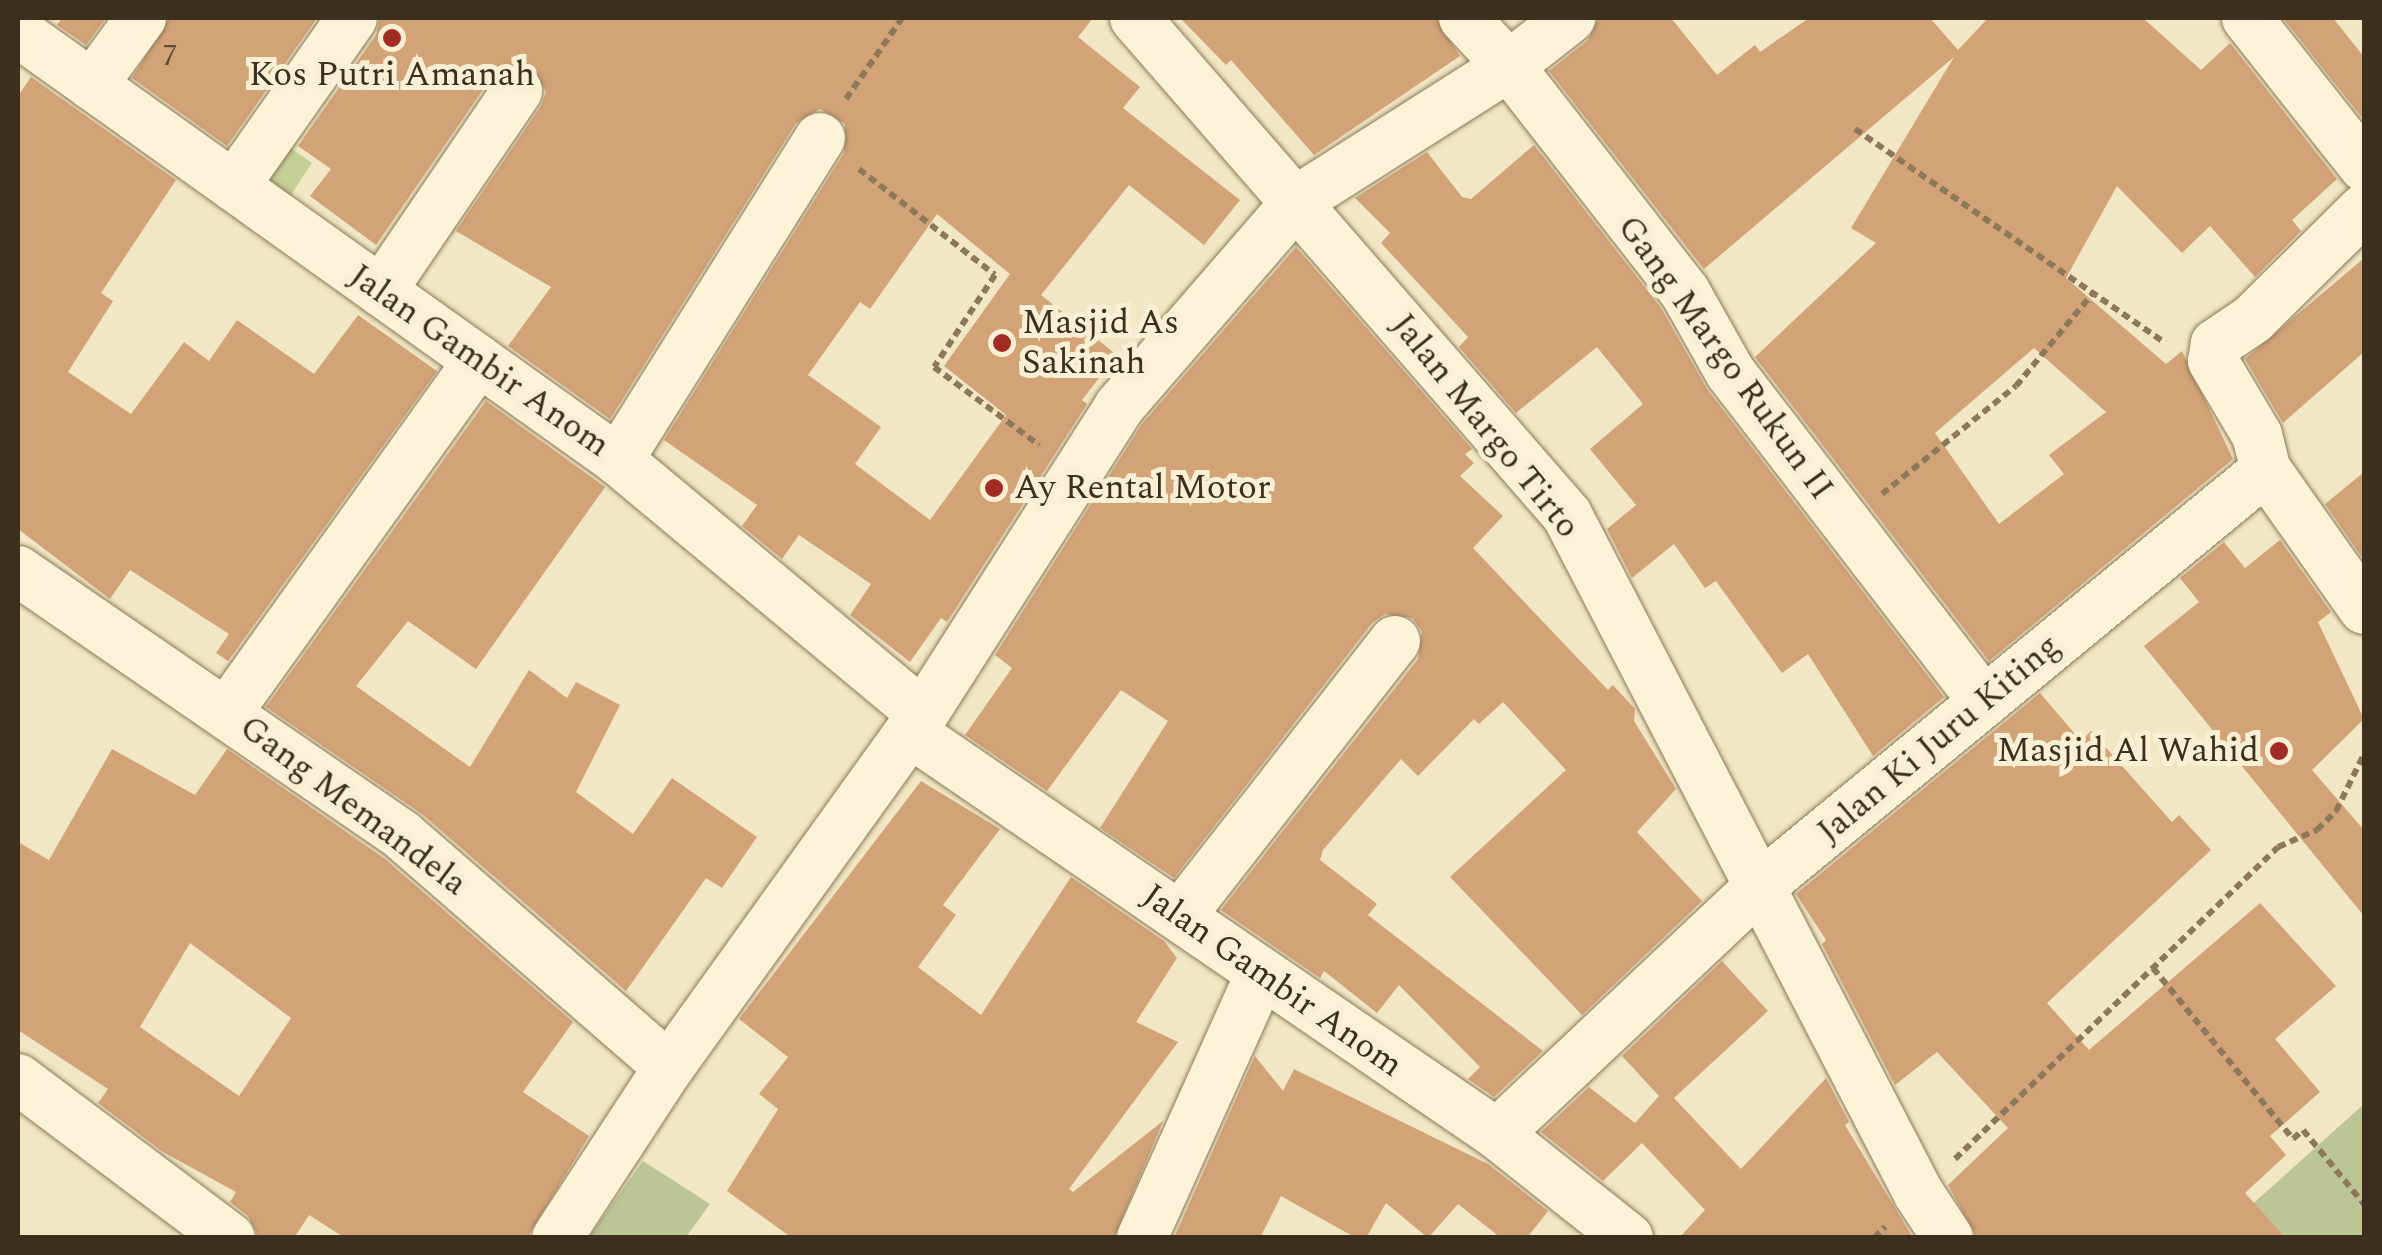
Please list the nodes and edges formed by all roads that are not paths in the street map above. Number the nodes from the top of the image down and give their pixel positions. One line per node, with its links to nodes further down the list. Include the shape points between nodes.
1 (141, 18): 9 (street)
2 (352, 18): 13 (street)
3 (1135, 18): 14 (street, Jalan Margo Tirto)
4 (1464, 18): 8 (street, Gang Margo Rukun II)
5 (1570, 18): 8 (street)
6 (2247, 18): 12 (street)
7 (18, 32): 9 (street, Jalan Gambir Anom)
8 (1510, 66): 14 (street); 23 (street, Gang Margo Rukun II, via 1685,292 1730,372)
9 (92, 85): 13 (street, Jalan Gambir Anom)
10 (517, 90): 16 (street)
11 (820, 138): 18 (street)
12 (2364, 166)
13 (234, 186): 16 (street, Jalan Gambir Anom)
14 (1298, 200): 25 (street, via 1119,407); 26 (street, Jalan Margo Tirto, via 1567,516)
15 (2364, 210): 19 (street, via 2253,319 2226,334 2212,361 2257,435)
16 (381, 291): 17 (street, Jalan Gambir Anom)
17 (479, 361): 18 (street, Jalan Gambir Anom); 24 (street)
18 (618, 460): 25 (street, Jalan Gambir Anom)
19 (2266, 470): 21 (street); 23 (street, Jalan Ki Juru Kiting)
20 (18, 571): 24 (street, Gang Memandela)
21 (2364, 609)
22 (1395, 641): 27 (street)
23 (1984, 702): 26 (street, Jalan Ki Juru Kiting)
24 (228, 711): 29 (street, Gang Memandela, via 403,836)
25 (917, 723): 27 (street, Jalan Gambir Anom); 29 (street)
26 (1759, 887): 31 (street, Jalan Ki Juru Kiting); 36 (street, Jalan Margo Tirto)
27 (1180, 916): 28 (street, Jalan Gambir Anom)
28 (1261, 974): 31 (street, Jalan Gambir Anom); 34 (street)
29 (669, 1066): 33 (street)
30 (18, 1080): 32 (street)
31 (1497, 1134): 35 (street, Jalan Gambir Anom)
32 (230, 1238)
33 (557, 1238)
34 (1142, 1238)
35 (1628, 1238)
36 (1948, 1238)

